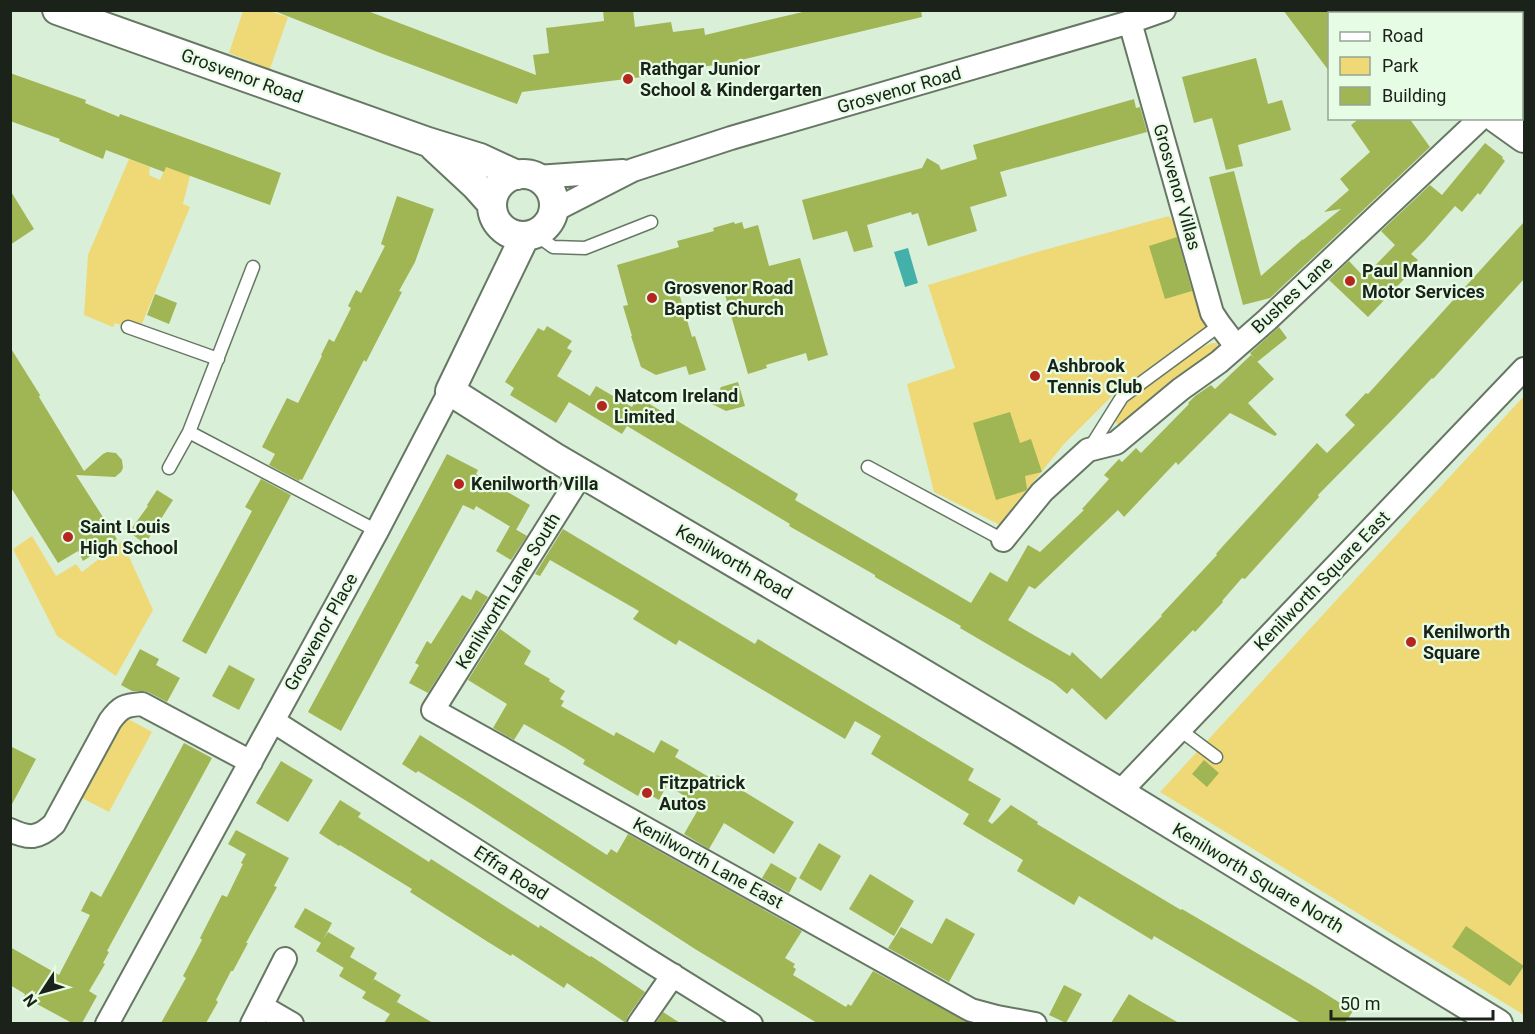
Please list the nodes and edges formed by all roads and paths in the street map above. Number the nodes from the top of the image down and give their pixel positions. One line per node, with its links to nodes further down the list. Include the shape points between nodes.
1 (57, 10): 7 (street, Grosvenor Road)
2 (1164, 10): 3 (street, Grosvenor Road)
3 (1131, 22): 8 (street, Grosvenor Road); 15 (street, Grosvenor Villas, via 1212,313)
4 (1479, 120): 17 (street, Bushes Lane)
5 (1499, 120): 6 (street)
6 (1524, 138)
7 (428, 142): 9 (street, Grosvenor Road); 10 (street, Grosvenor Road)
8 (633, 170): 9 (street, Grosvenor Road); 11 (street, Grosvenor Road)
9 (527, 176): 10 (street, via 507,178 493,195); 11 (street, via 545,183 551,191)
10 (492, 204): 13 (street, via 498,223 506,231)
11 (553, 211): 13 (street, via 543,228)
12 (651, 222): 13 (lane, via 585,248 553,247)
13 (530, 235): 20 (street, Grosvenor Place)
14 (253, 267): 18 (lane)
15 (1220, 326): 17 (street, Grosvenor Villas); 22 (lane, Bushes Lane, via 1122,397)
16 (128, 327): 18 (lane)
17 (1236, 346): 22 (street, Bushes Lane, via 1116,443)
18 (218, 359): 21 (lane)
19 (1524, 369): 30 (street, Kenilworth Square East)
20 (450, 391): 25 (street, Kenilworth Road); 26 (street, Grosvenor Place)
21 (189, 432): 24 (lane); 26 (lane)
22 (1088, 450): 27 (street, Bushes Lane, via 1042,492)
23 (868, 467): 27 (lane, Bushes Lane)
24 (169, 468)
25 (582, 473): 28 (street, Kenilworth Lane South); 31 (street, Kenilworth Road)
26 (377, 531): 29 (street, Grosvenor Place)
27 (1004, 540)
28 (434, 710): 43 (street, Kenilworth Lane East, via 971,1010)
29 (273, 721): 33 (street, Grosvenor Place); 37 (street, Effra Road)
30 (1180, 730): 32 (lane); 34 (street, Kenilworth Square East)
31 (1019, 731): 34 (street, Kenilworth Square North)
32 (1216, 757)
33 (251, 762): 35 (street, via 142,704 128,705 110,721 54,824 33,837); 39 (street, Grosvenor Place)
34 (1119, 793): 44 (street, Kenilworth Square North)
35 (10, 830)
36 (285, 959): 38 (street)
37 (673, 975): 41 (street); 42 (street, Effra Road)
38 (256, 1015): 40 (street)
39 (107, 1023)
40 (292, 1023)
41 (639, 1023)
42 (751, 1023)
43 (1035, 1023)
44 (1498, 1023)

